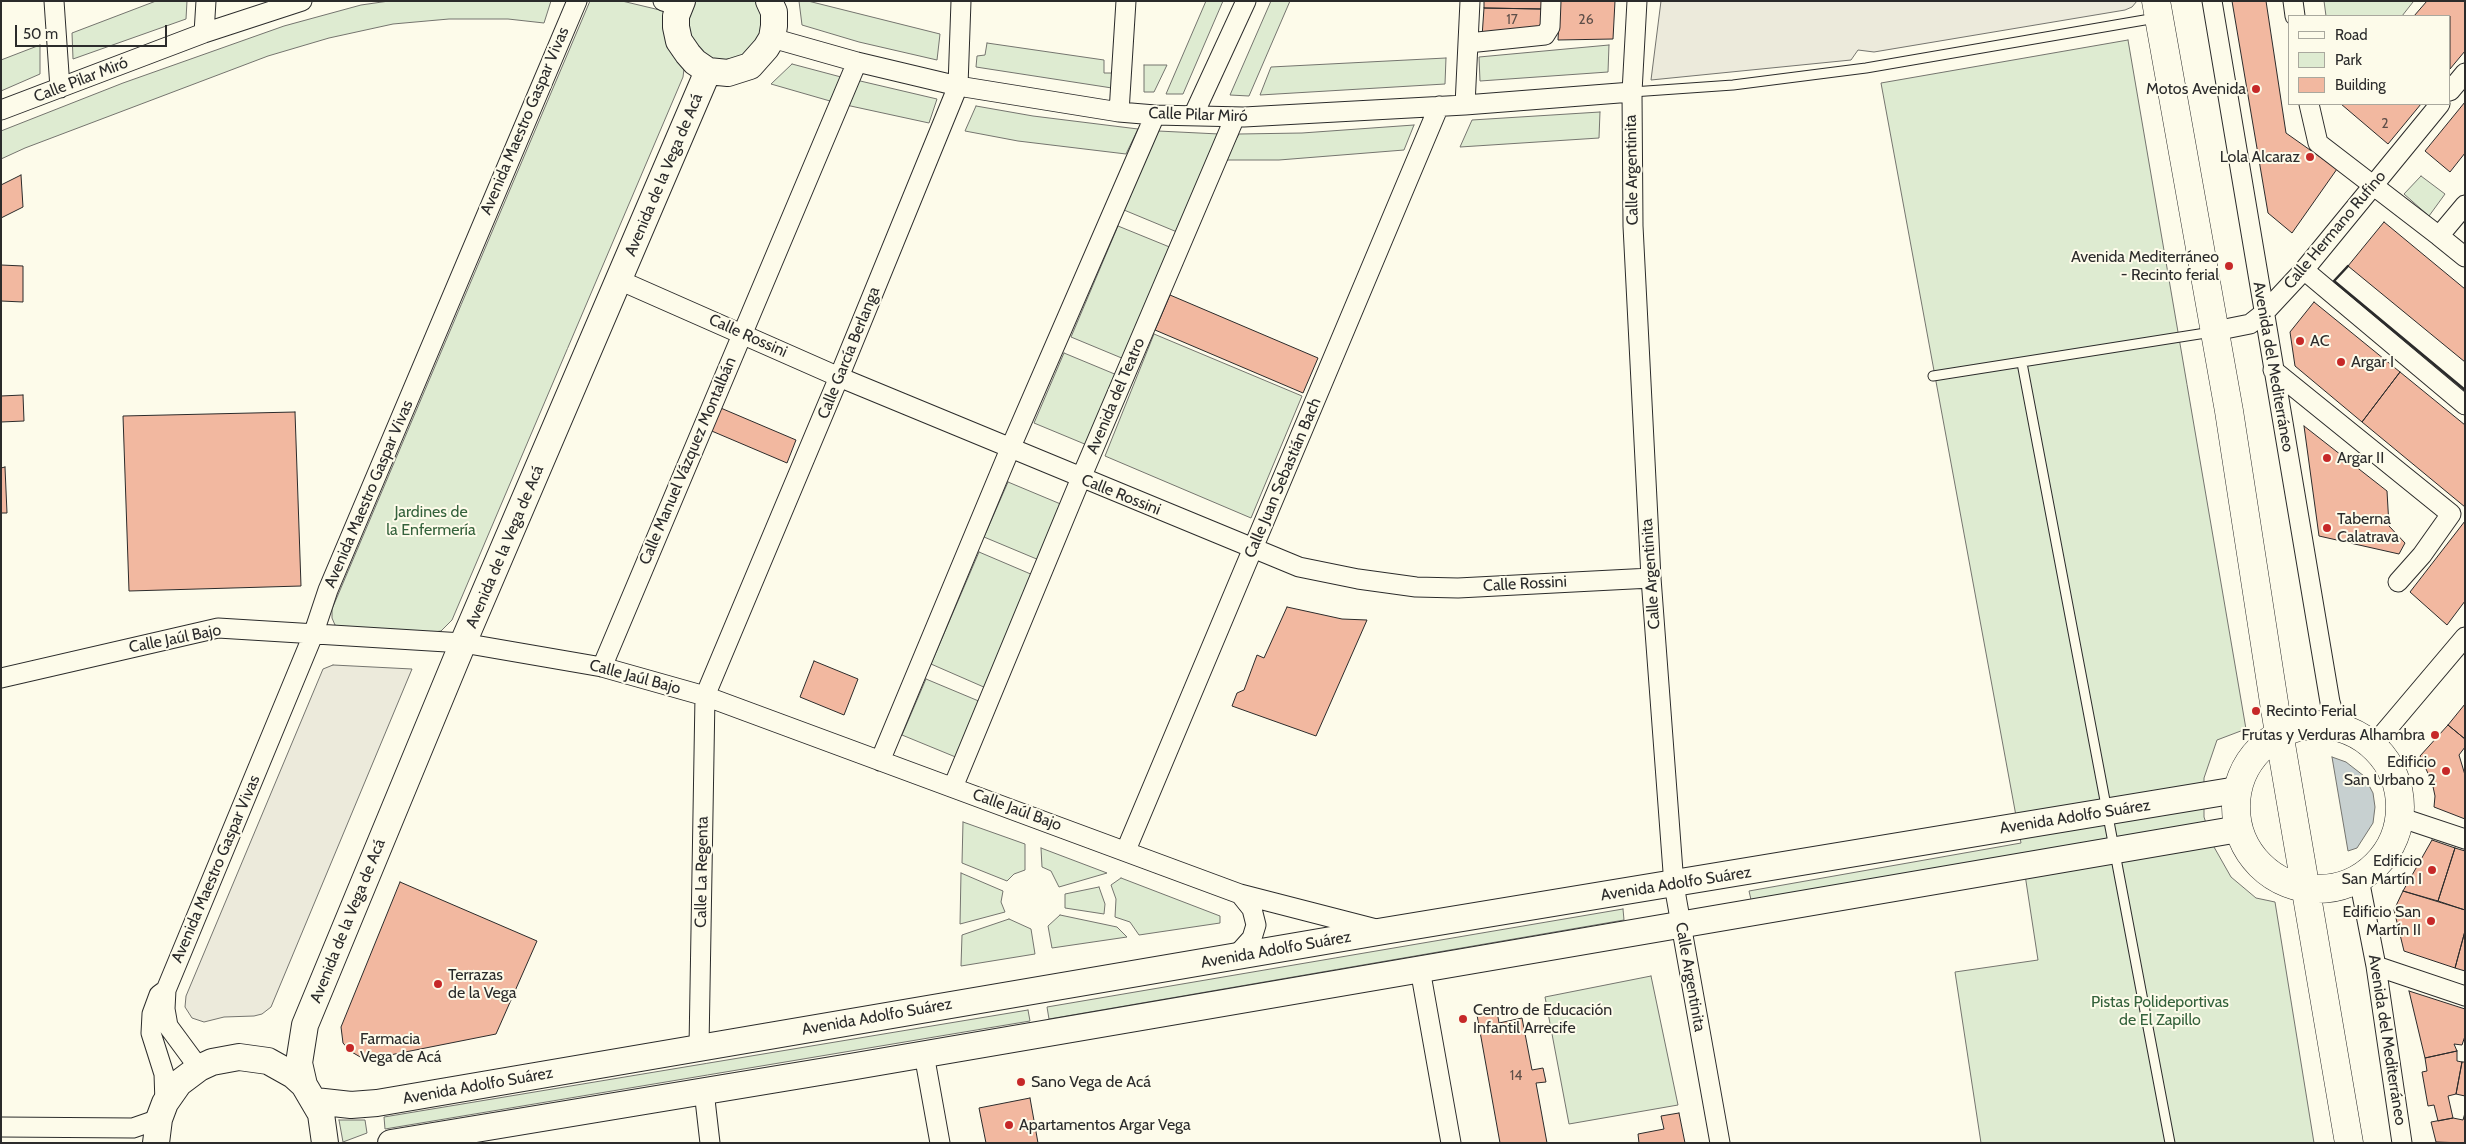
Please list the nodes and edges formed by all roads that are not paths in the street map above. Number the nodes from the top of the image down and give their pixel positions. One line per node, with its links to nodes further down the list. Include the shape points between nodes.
1 (54, 1): 24 (street)
2 (206, 1): 17 (street)
3 (302, 1): 17 (street, Calle Pilar Miró)
4 (576, 1): 55 (street, Avenida Maestro Gaspar Vivas, via 328,590)
5 (769, 1): 18 (street, via 774,12)
6 (961, 1): 23 (street, Calle García Berlanga)
7 (1126, 1): 32 (street)
8 (1246, 1): 34 (street)
9 (1470, 1): 19 (street)
10 (1551, 1): 19 (street, via 1550,27 1545,35)
11 (1637, 1): 26 (street, Calle Argentinita)
12 (2212, 1): 42 (street, Avenida del Mediterráneo)
13 (2293, 1): 16 (street)
14 (675, 3): 21 (street, via 679,41 695,62)
15 (2157, 9): 26 (lane, via 1856,69 1733,85); 43 (main road)
16 (2295, 15)
17 (204, 32): 24 (street, Calle Pilar Miró)
18 (772, 38): 20 (street, Calle Pilar Miró); 21 (street, via 750,66 728,73)
19 (1468, 42): 27 (street)
20 (857, 62): 23 (street, Calle Pilar Miró); 44 (street, Calle Manuel Vázquez Montalbán)
21 (708, 71): 41 (street, Avenida de la Vega de Acá)
22 (2465, 73): 25 (street)
23 (958, 86): 32 (street, Calle Pilar Miró); 48 (street, Calle García Berlanga)
24 (60, 88): 31 (street, Calle Pilar Miró)
25 (2451, 90)
26 (1632, 92): 27 (street, Calle Pilar Miró); 53 (street, Calle Argentinita, via 1633,226)
27 (1465, 105): 30 (street, Calle Pilar Miró)
28 (2310, 105): 36 (street, via 2318,144)
29 (2439, 105): 36 (street, Calle Hermano Rufino)
30 (1439, 106): 35 (street, Calle Pilar Miró); 52 (street, Calle Juan Sebastián Bach)
31 (1, 110)
32 (1119, 112): 33 (street, Calle Pilar Miró)
33 (1155, 115): 34 (street, Calle Pilar Miró); 50 (street)
34 (1193, 116): 35 (street, Calle Pilar Miró)
35 (1235, 117): 51 (street, Avenida del Teatro)
36 (2372, 186): 38 (street); 40 (street, Calle Hermano Rufino)
37 (2465, 205): 38 (street)
38 (2439, 236): 39 (street)
39 (2465, 257)
40 (2304, 270): 42 (street, Calle Hermano Rufino); 49 (street)
41 (619, 280): 44 (street, Calle Rossini); 56 (street, Avenida de la Vega de Acá)
42 (2264, 314): 43 (street, Calle Hermano Rufino, via 2250,324); 46 (street, Avenida del Mediterráneo)
43 (2215, 331): 45 (lane); 62 (main road)
44 (742, 333): 48 (street, Calle Rossini); 58 (street, Calle Manuel Vázquez Montalbán)
45 (2022, 363): 47 (lane); 67 (lane)
46 (2273, 370): 54 (street, via 2451,514); 61 (street, Avenida del Mediterráneo, via 2330,702)
47 (1934, 376)
48 (839, 377): 50 (street, Calle Rossini); 60 (street, Calle García Berlanga)
49 (2465, 405)
50 (1010, 449): 51 (street, Calle Rossini); 64 (street)
51 (1081, 478): 52 (street, Calle Rossini); 65 (street, Avenida del Teatro)
52 (1254, 549): 53 (street, Calle Rossini, via 1298,567 1416,587 1458,588); 71 (street, Calle Juan Sebastián Bach)
53 (1651, 578): 74 (street, Calle Argentinita)
54 (2398, 582)
55 (313, 635): 56 (street, Calle Jaúl Bajo); 59 (street, Calle Jaúl Bajo, via 218,628); 82 (street, Avenida Maestro Gaspar Vivas)
56 (464, 643): 58 (street, Calle Jaúl Bajo); 84 (street, Avenida de la Vega de Acá)
57 (2462, 645): 63 (street)
58 (602, 666): 60 (street, Calle Jaúl Bajo)
59 (1, 678)
60 (705, 696): 64 (street, Calle Jaúl Bajo); 85 (street, Calle La Regenta)
61 (2344, 730): 62 (main road, via 2315,724); 63 (main road)
62 (2280, 732): 66 (main road, via 2258,750 2246,767); 75 (main road)
63 (2372, 747): 68 (main road, via 2385,760 2394,777)
64 (880, 761): 65 (street, Calle Jaúl Bajo)
65 (953, 786): 71 (street, Calle Jaúl Bajo)
66 (2237, 790): 67 (street, Avenida Adolfo Suárez); 69 (main road)
67 (2108, 812): 72 (lane); 74 (street, Avenida Adolfo Suárez)
68 (2399, 817): 70 (street); 73 (main road, via 2386,855)
69 (2239, 828): 72 (street); 75 (main road, via 2262,867 2278,878)
70 (2465, 839)
71 (1126, 850): 76 (street, Calle Jaúl Bajo)
72 (2116, 850): 77 (street); 99 (lane)
73 (2360, 879): 75 (main road, via 2337,887); 80 (street, Avenida del Mediterráneo)
74 (1674, 884): 77 (street, Calle Argentinita); 78 (street, Avenida Adolfo Suárez)
75 (2305, 886): 100 (main road)
76 (1240, 894): 78 (street, Calle Jaúl Bajo); 79 (street, via 1252,909 1256,925 1252,938)
77 (1680, 924): 81 (street); 98 (street, Calle Argentinita)
78 (1384, 932): 79 (street, Avenida Adolfo Suárez)
79 (1235, 957): 85 (street, Avenida Adolfo Suárez)
80 (2376, 966): 83 (street); 101 (street, Avenida del Mediterráneo)
81 (1420, 970): 86 (street); 97 (street)
82 (166, 990): 88 (street, Avenida Maestro Gaspar Vivas, via 168,1026); 91 (street, Avenida Maestro Gaspar Vivas, via 159,995 152,1014 151,1033 164,1074)
83 (2465, 996)
84 (305, 1025): 87 (street, Avenida de la Vega de Acá, via 292,1041 277,1051); 90 (street, Avenida de la Vega de Acá, via 300,1063)
85 (699, 1048): 90 (street, Avenida Adolfo Suárez, via 368,1104)
86 (924, 1054): 89 (street); 96 (street)
87 (254, 1058): 88 (street, via 226,1058); 90 (street, via 281,1068)
88 (199, 1068): 91 (street, via 179,1083)
89 (704, 1091): 94 (street); 95 (street)
90 (309, 1093): 93 (street, Avenida de la Vega de Acá, via 323,1121)
91 (160, 1122): 92 (street, via 133,1128)
92 (1, 1127)
93 (325, 1143)
94 (391, 1143)
95 (710, 1143)
96 (940, 1143)
97 (1451, 1143)
98 (1720, 1143)
99 (2170, 1143)
100 (2349, 1143)
101 (2402, 1143)

